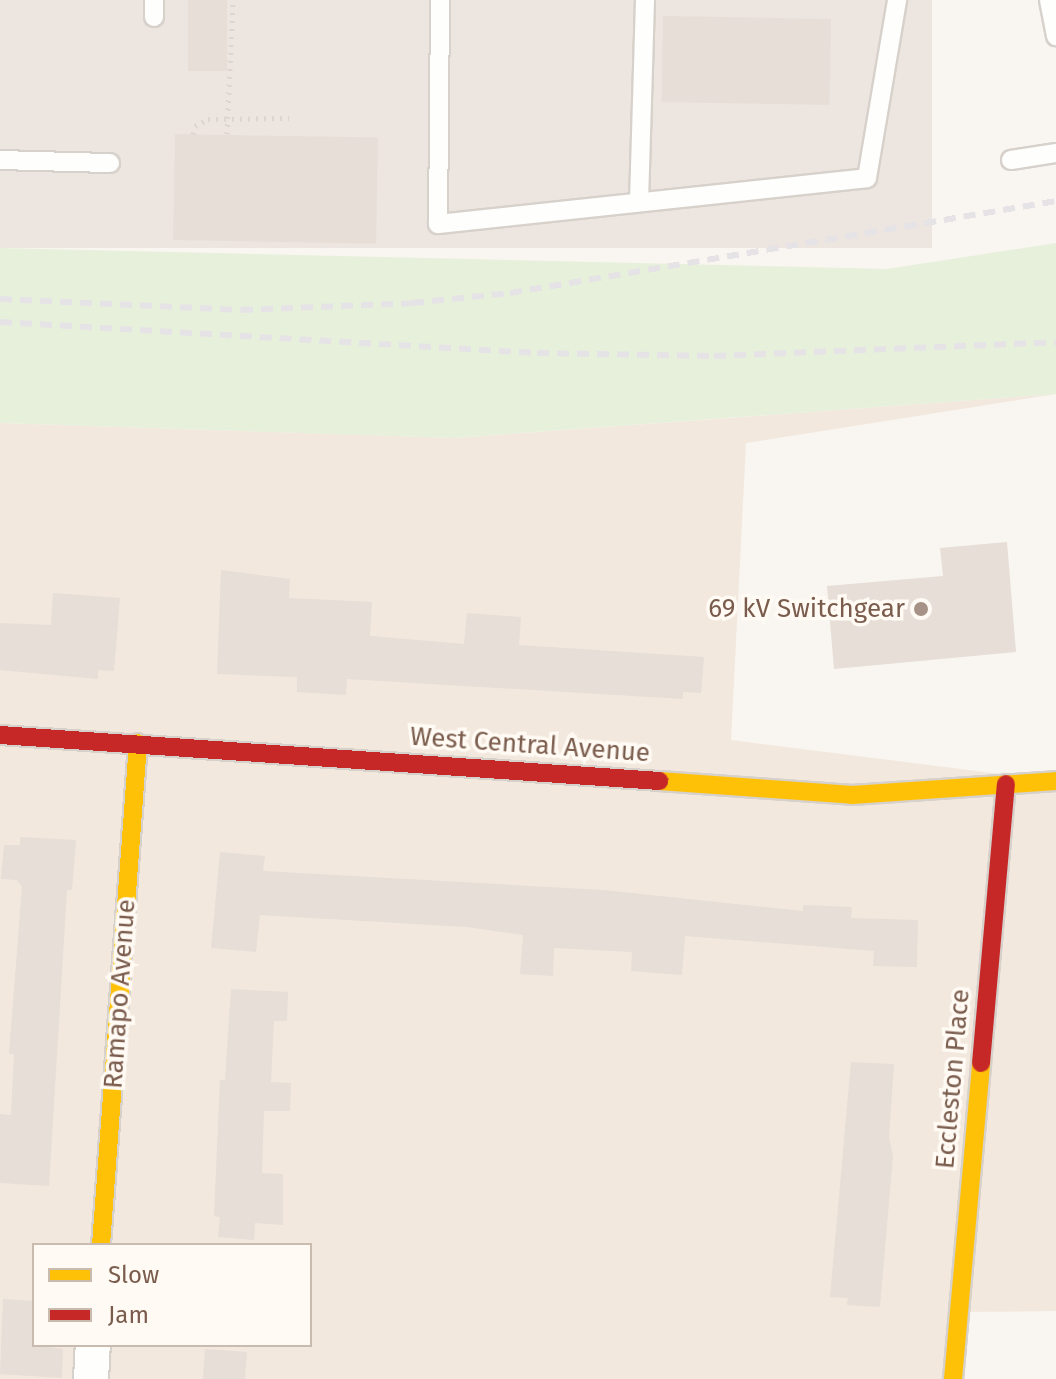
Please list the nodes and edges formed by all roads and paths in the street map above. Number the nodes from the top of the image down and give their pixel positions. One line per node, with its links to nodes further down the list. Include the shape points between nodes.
1 (233, 0): 8 (path)
2 (440, 0): 15 (lane, via 438,224)
3 (645, 0): 15 (lane)
4 (897, 0): 15 (lane, via 867,178)
5 (1049, 0): 6 (lane)
6 (1056, 36)
7 (289, 118): 8 (path)
8 (225, 119): 9 (path, via 208,119 195,126); 10 (path)
9 (193, 134)
10 (227, 134)
11 (1056, 153): 13 (lane)
12 (0, 160): 14 (lane)
13 (1011, 160)
14 (110, 163)
15 (639, 202)
16 (0, 735): 17 (street, West Central Avenue)
17 (138, 743): 19 (street, West Central Avenue, via 852,795); 20 (street, Ramapo Avenue)
18 (1056, 781): 19 (street, West Central Avenue)
19 (1006, 784): 23 (street, Eccleston Place)
20 (101, 1243)
21 (93, 1347): 22 (street)
22 (91, 1379)
23 (953, 1379)

